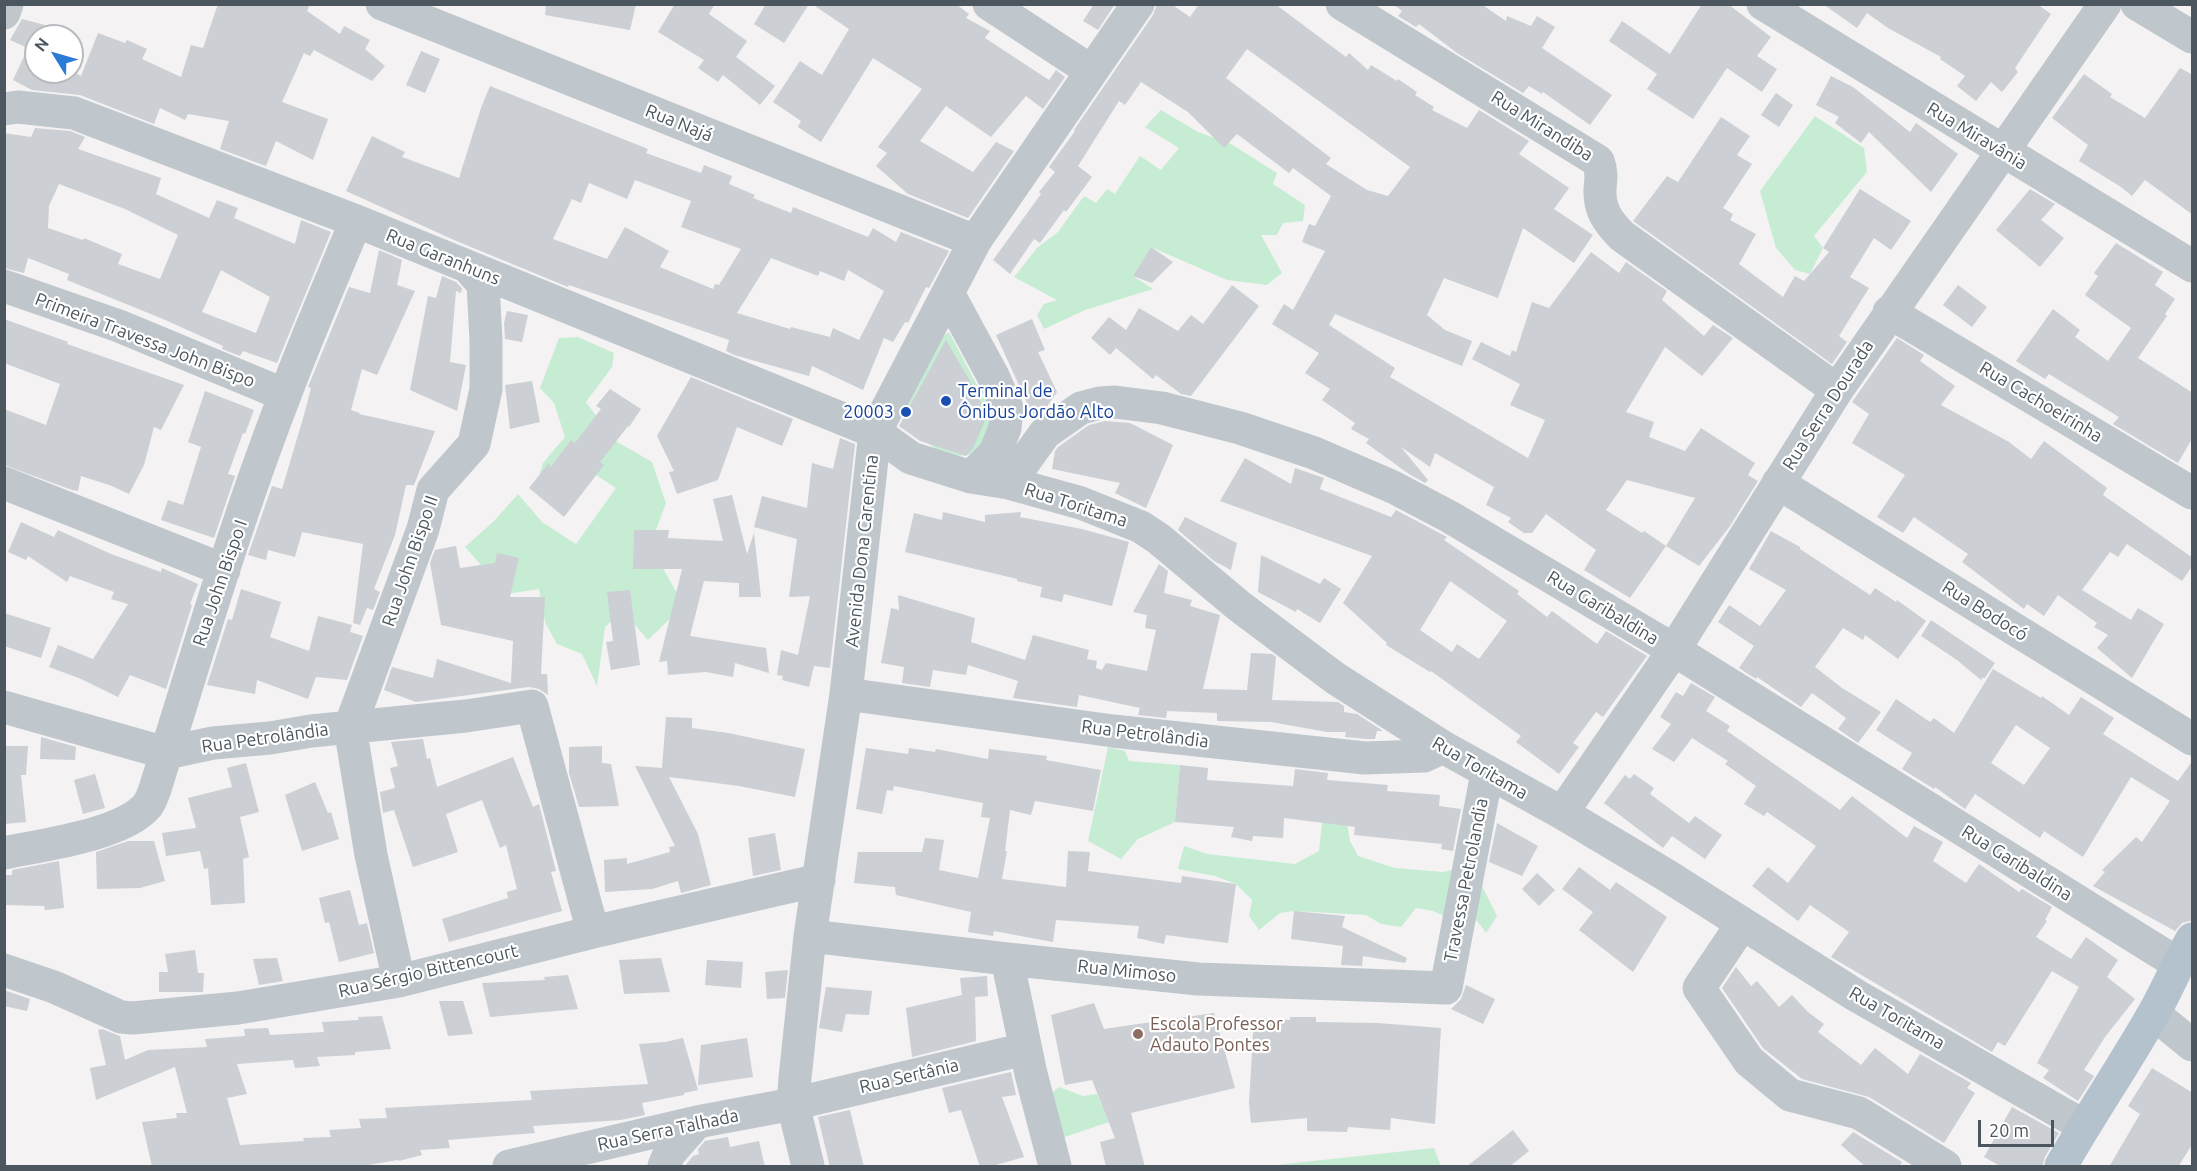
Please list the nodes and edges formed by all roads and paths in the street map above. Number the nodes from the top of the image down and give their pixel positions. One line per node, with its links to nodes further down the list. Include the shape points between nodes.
1 (7, 4): 9 (street)
2 (382, 4): 15 (street, Rua Najá)
3 (989, 4): 11 (street)
4 (1138, 4): 11 (street, Avenida Dona Carentina)
5 (1342, 4): 21 (street, Rua Mirandiba, via 1598,160 1602,209 1616,230)
6 (1763, 4): 13 (street, Rua Miravânia)
7 (2105, 4): 13 (street, Rua Serra Dourada)
8 (2137, 4): 10 (street)
9 (4, 13)
10 (2193, 37)
11 (1091, 70): 15 (street, Avenida Dona Carentina)
12 (4, 109): 14 (street, Rua Garanhuns, via 74,113)
13 (2002, 151): 17 (street, Rua Miravânia); 20 (street, Rua Serra Dourada)
14 (356, 221): 16 (street, Rua Garanhuns); 22 (street, Rua John Bispo I)
15 (975, 241): 19 (street, Avenida Dona Carentina)
16 (466, 266): 23 (street, Rua Garanhuns); 33 (street, Rua John Bispo II, via 483,284 486,340 486,389 474,444 433,490)
17 (2193, 266)
18 (4, 286): 22 (street, Primeira Travessa John Bispo, via 119,326)
19 (948, 293): 23 (street, Avenida Dona Carentina); 24 (street, via 1007,408 1005,428 995,453)
20 (1889, 312): 21 (street, Rua Serra Dourada); 28 (street, Rua Cachoeirinha)
21 (1837, 390): 27 (street, Rua Serra Dourada)
22 (285, 395): 29 (street, Rua John Bispo I)
23 (875, 432): 24 (street, Rua Toritama, via 910,458); 31 (street, Avenida Dona Carentina)
24 (971, 477): 26 (street, Rua Toritama)
25 (4, 483): 29 (street)
26 (1009, 483): 30 (street, Rua Garibaldina, via 1045,433 1081,408 1115,402 1162,408 1303,449 1393,487); 35 (street, Rua Toritama, via 1081,503 1141,527 1326,671)
27 (1778, 483): 30 (street, Rua Serra Dourada); 34 (street, Rua Bodocó)
28 (2193, 493)
29 (224, 570): 36 (street, Rua John Bispo I)
30 (1674, 650): 38 (street, Rua Serra Dourada); 44 (street, Rua Garibaldina)
31 (846, 694): 35 (street, Rua Petrolândia, via 1113,731 1365,758 1424,756); 40 (street, Avenida Dona Carentina)
32 (4, 707): 36 (street, Rua Petrolândia)
33 (350, 727): 36 (street, Rua Petrolândia, via 213,743); 42 (street, Rua Petrolândia, via 532,706); 47 (street, via 371,855)
34 (2193, 739)
35 (1443, 747): 37 (street, Rua Toritama)
36 (166, 753): 39 (street, Rua John Bispo I, via 147,806 122,825)
37 (1487, 773): 38 (street, Rua Toritama); 48 (street, Travessa Petrolandia)
38 (1562, 813): 41 (street, Rua Toritama)
39 (4, 853)
40 (819, 880): 42 (street, Rua Sérgio Bittencourt); 43 (street, Avenida Dona Carentina)
41 (1742, 924): 54 (street, Rua Toritama, via 1857,996); 59 (street, via 1699,988 1749,1061 1790,1095 1859,1113)
42 (593, 932): 47 (street, Rua Sérgio Bittencourt)
43 (810, 936): 45 (street, Rua Mimoso); 52 (street, Avenida Dona Carentina)
44 (2185, 951): 49 (main road)
45 (1007, 960): 48 (street, Rua Mimoso, via 1198,979); 51 (street)
46 (4, 970): 47 (street, Rua Sérgio Bittencourt, via 121,1017 133,1018 238,1008)
47 (399, 981)
48 (1446, 988)
49 (2154, 1014): 50 (street); 54 (main road)
50 (2193, 1045)
51 (1025, 1049): 52 (street, Rua Sertânia); 58 (street)
52 (793, 1104): 53 (street, Rua Serra Talhada); 57 (street, Avenida Dona Carentina)
53 (697, 1122): 55 (street, Rua Serra Talhada); 56 (street, via 669,1154)
54 (2084, 1126): 60 (main road)
55 (509, 1167)
56 (664, 1167)
57 (808, 1167)
58 (1055, 1167)
59 (1945, 1167)
60 (2061, 1167)

